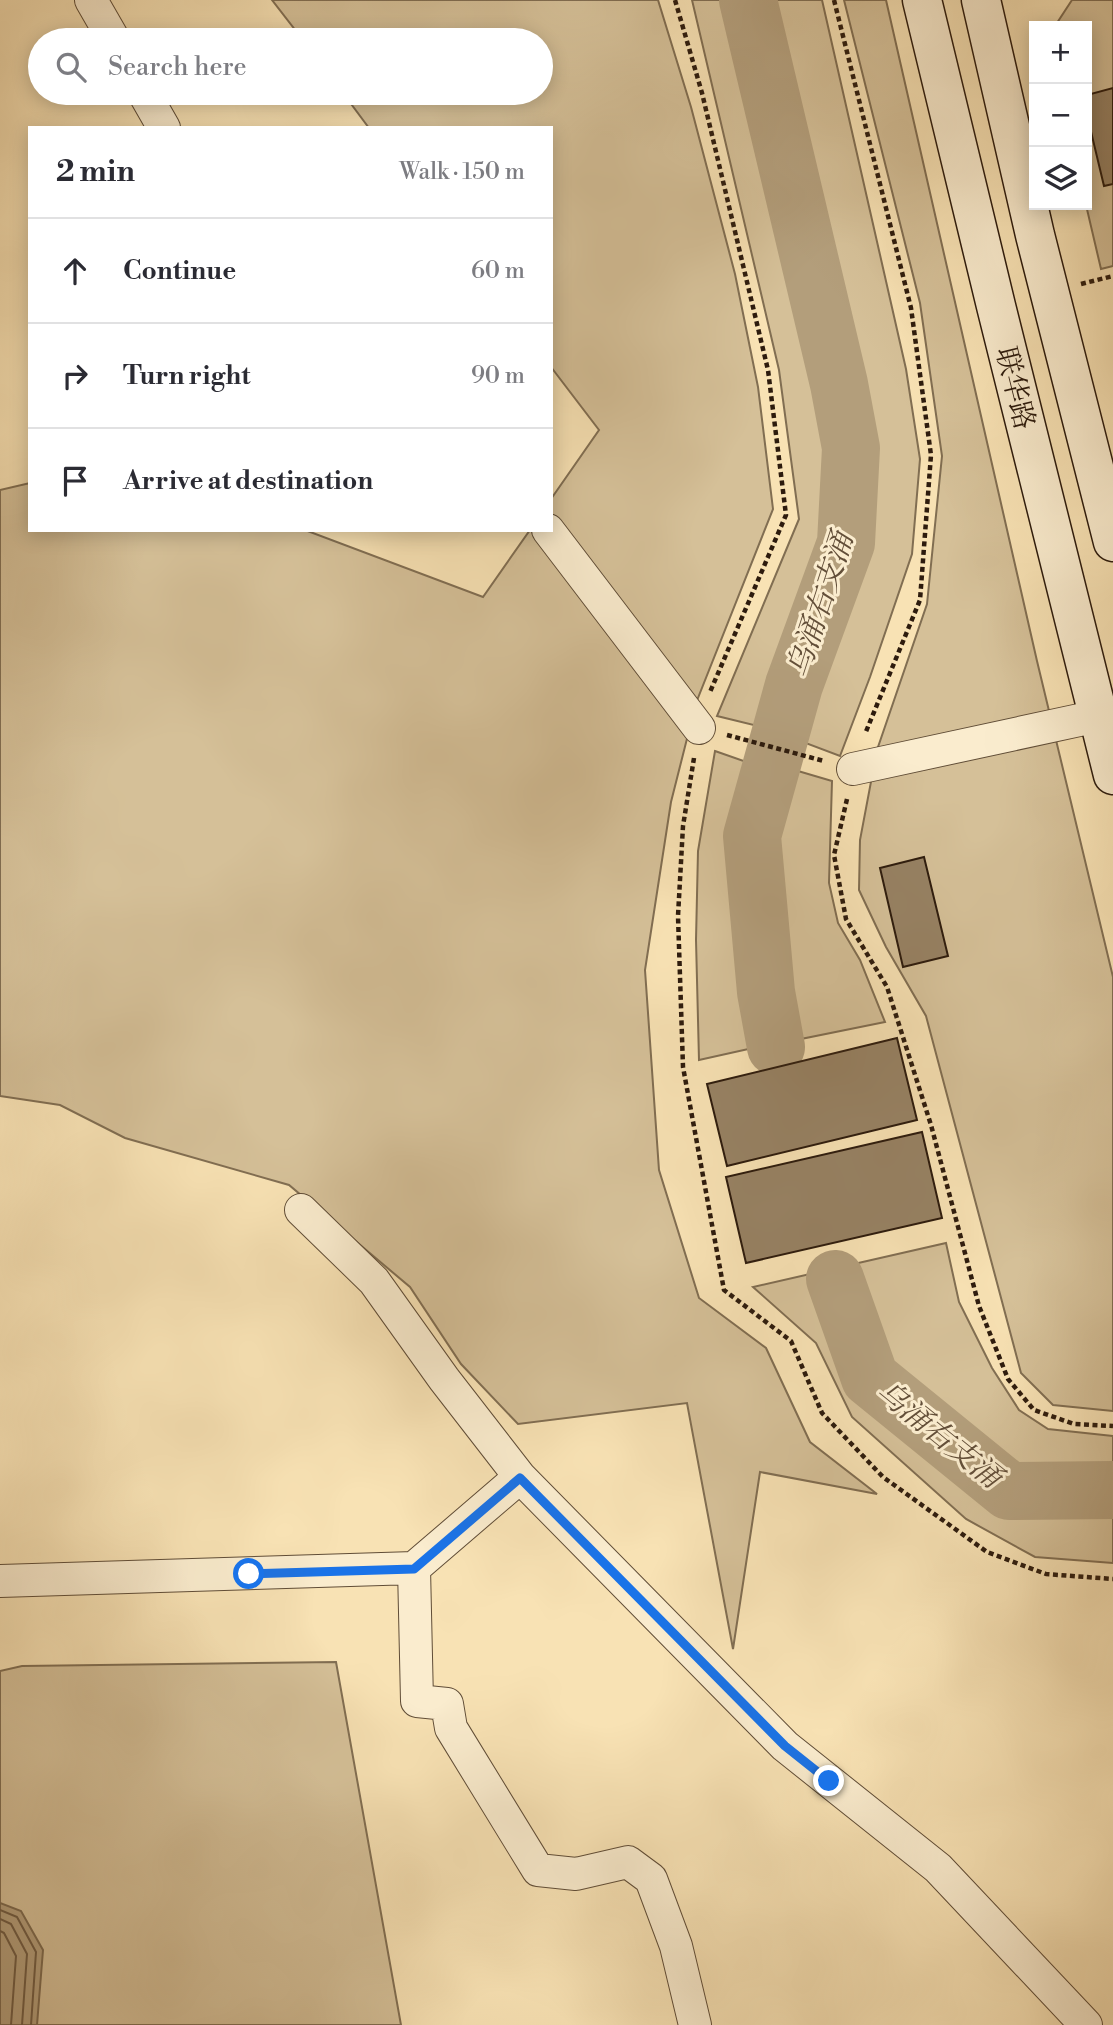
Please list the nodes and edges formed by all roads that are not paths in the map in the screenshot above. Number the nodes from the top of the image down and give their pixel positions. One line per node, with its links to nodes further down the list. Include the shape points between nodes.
1 (91, 0): 4 (street)
2 (922, 0): 9 (street, 联华路)
3 (981, 0): 8 (street, 联华路)
4 (107, 28)
5 (151, 105): 6 (street)
6 (163, 126)
7 (550, 532): 10 (street)
8 (1113, 542)
9 (1098, 716): 11 (street); 12 (street, 联华路)
10 (707, 730)
11 (840, 765)
12 (1113, 775)
13 (301, 1210): 14 (street, via 374,1281)
14 (520, 1478): 15 (street); 18 (street, via 785,1746 938,1868)
15 (414, 1569): 16 (street); 17 (street, via 416,1701 447,1704 451,1728 538,1870 576,1874 628,1862 651,1879 676,1946)
16 (0, 1581)
17 (695, 2025)
18 (1086, 2025)

